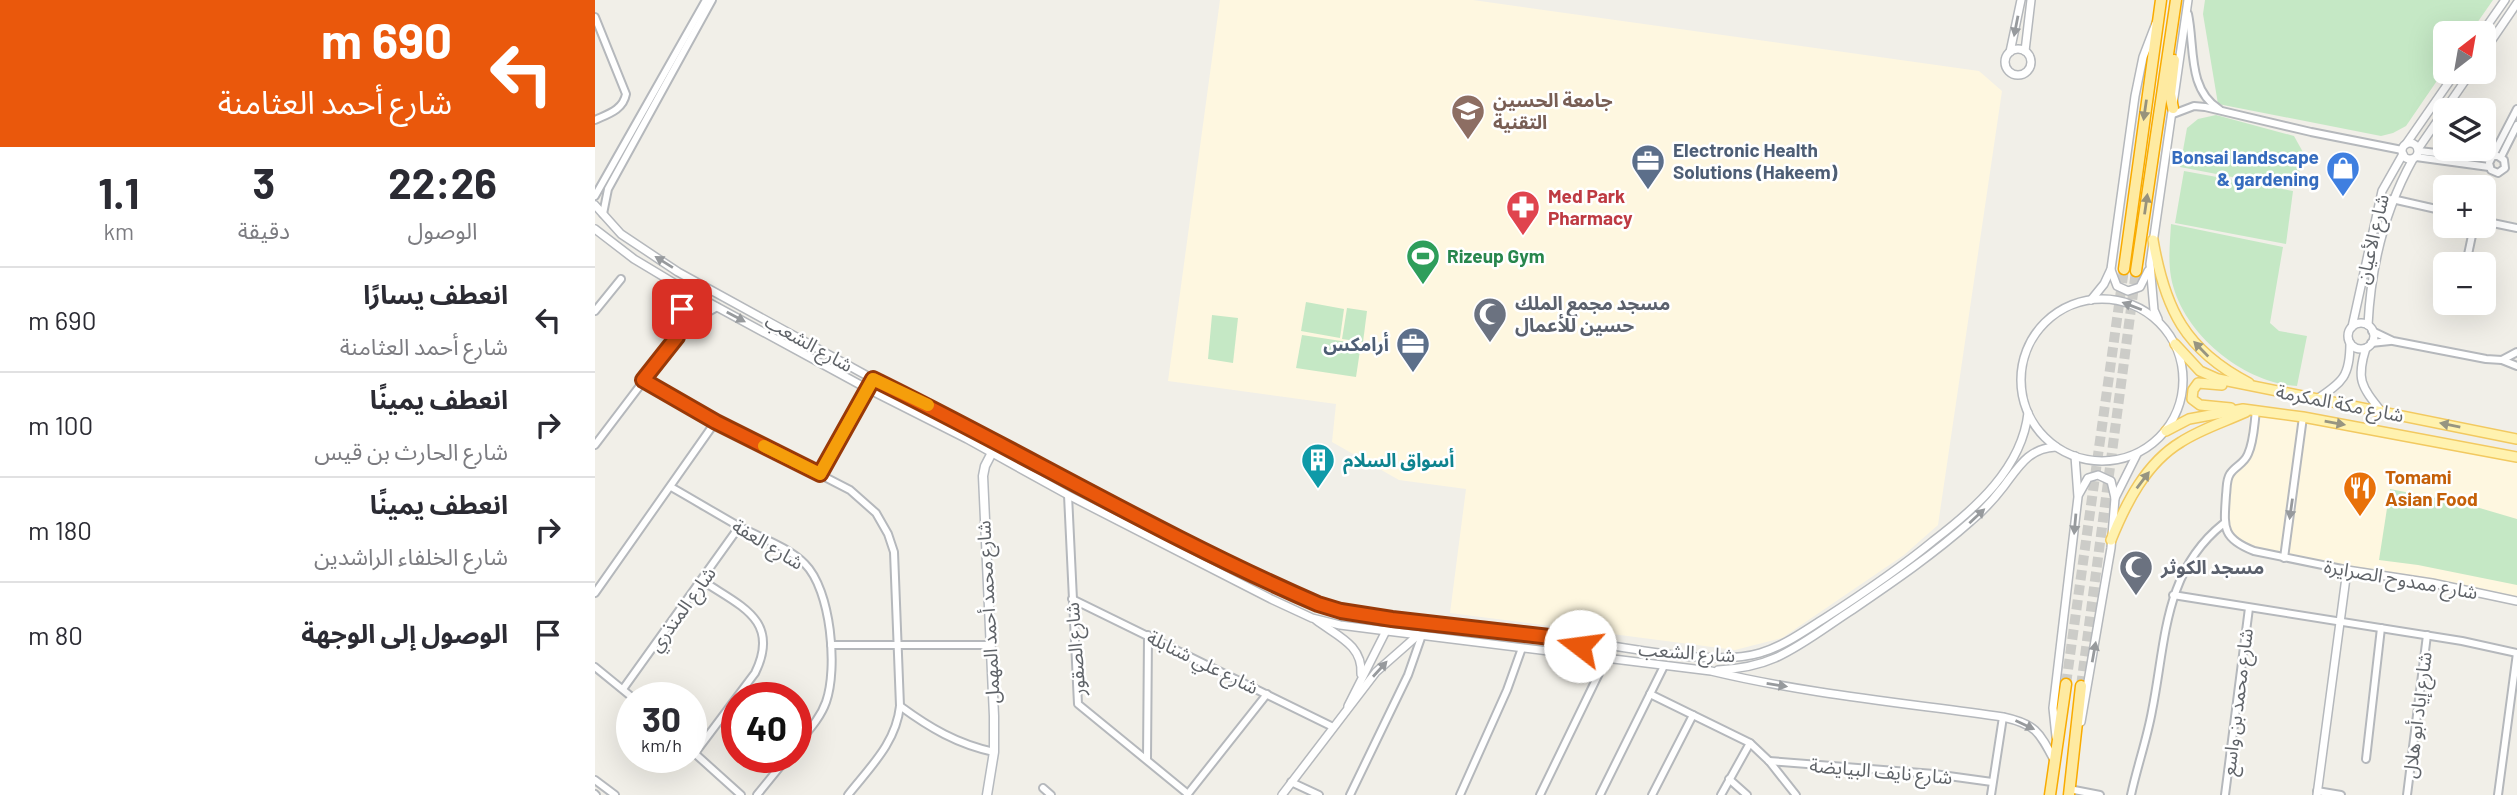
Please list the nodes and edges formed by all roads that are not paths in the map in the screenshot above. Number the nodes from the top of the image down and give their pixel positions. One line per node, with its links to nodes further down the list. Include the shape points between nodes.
1 (706, 0): 30 (street)
2 (712, 0): 34 (street, via 608,189)
3 (2021, 0): 16 (street, one-way to 16)
4 (2031, 0): 17 (street)
5 (2161, 0): 13 (highway)
6 (2176, 0): 11 (highway)
7 (2188, 0): 10 (street)
8 (2505, 0): 14 (street)
9 (2517, 3): 15 (street)
10 (2187, 9): 21 (street); 22 (street, via 2198,86)
11 (2174, 15): 21 (highway); 42 (highway, one-way to 11)
12 (595, 17): 23 (street, via 626,94 619,108)
13 (2157, 20): 40 (street, via 2135,96); 41 (highway, one-way to 41)
14 (2490, 21)
15 (2496, 34)
16 (2010, 51): 17 (street); 17 (street, via 2006,66 2019,75 2031,65)
17 (2025, 51)
18 (2448, 84): 25 (street, شارع الأعيان)
19 (2463, 84): 26 (street, شارع الأعيان)
20 (2517, 109): 28 (street)
21 (2173, 111): 22 (street, via 2194,106); 38 (street)
22 (2224, 111): 25 (street)
23 (595, 120)
24 (2517, 125): 29 (street)
25 (2404, 149): 26 (street, via 2407,159); 26 (street, via 2413,144); 49 (street, شارع الأعيان, via 2382,191)
26 (2416, 154): 27 (street); 31 (street, شارع الأعيان)
27 (2433, 155)
28 (2496, 156)
29 (2496, 157)
30 (595, 196)
31 (2392, 199): 33 (street); 50 (street, شارع الأعيان, via 2369,293)
32 (595, 205): 34 (street, شارع الشعب)
33 (2433, 209)
34 (603, 216): 59 (street, شارع الشعب, one-way to 34, via 678,272 621,234)
35 (2496, 224): 36 (street)
36 (2517, 228)
37 (595, 229): 46 (street, شارع الشعب, via 634,259)
38 (2153, 240): 39 (street); 61 (main road, one-way to 38, via 2217,364 2185,330 2162,282)
39 (2150, 264): 40 (street, via 2144,283 2128,291 2117,286); 48 (street)
40 (2111, 269): 44 (street)
41 (2124, 269)
42 (2136, 271)
43 (621, 279): 47 (street)
44 (2091, 300): 48 (street, one-way to 44, via 2128,304); 67 (street, via 2056,314 2033,338 2022,372)
45 (681, 303): 51 (street)
46 (717, 307): 51 (street, via 689,323); 62 (street, شارع الشعب, one-way to 62)
47 (595, 311)
48 (2159, 323): 53 (street)
49 (2352, 327): 50 (street, via 2359,323); 54 (street)
50 (2370, 328): 52 (street); 55 (street)
51 (677, 337): 60 (street)
52 (2393, 341): 55 (street); 57 (street)
53 (2175, 344): 61 (main road, شارع مكة المكرمة, via 2207,376); 70 (street, via 2183,389)
54 (2350, 344): 55 (street, via 2357,348); 64 (street, via 2344,377)
55 (2369, 345): 66 (street, via 2360,380)
56 (2517, 352): 57 (street)
57 (2502, 360): 58 (street)
58 (2517, 366)
59 (873, 379): 62 (street); 72 (street, شارع الشعب)
60 (643, 380): 69 (street); 73 (street)
61 (2257, 387): 63 (main road, شارع مكة المكرمة)
62 (868, 389): 76 (street, شارع الشعب); 79 (street)
63 (2287, 394): 64 (main road, شارع مكة المكرمة); 65 (main road, via 2205,382 2194,386 2192,399 2196,403)
64 (2318, 399): 66 (main road, شارع مكة المكرمة)
65 (2250, 410): 68 (main road, شارع مكة المكرمة); 70 (main road, شارع مكة المكرمة, via 2189,419); 84 (street, via 2249,453 2227,479); 86 (main road, one-way to 65, via 2139,485 2171,448)
66 (2381, 411): 71 (main road, شارع مكة المكرمة, one-way to 66)
67 (2028, 413): 74 (street); 103 (street, شارع الشعب, via 2011,463 1959,520 1882,581 1788,642 1760,654 1730,658)
68 (2303, 418): 78 (main road, شارع مكة المكرمة, one-way to 78); 87 (street, one-way to 87)
69 (716, 422): 79 (street); 80 (street)
70 (2166, 431): 75 (street)
71 (2517, 439)
72 (998, 441): 76 (main road, شارع محمد أحمد المهمل); 96 (street, شارع الشعب, via 1184,541 1295,594 1341,611)
73 (595, 445)
74 (2056, 447): 77 (street); 113 (street, شارع الشعب, one-way to 74, via 1744,668 1776,657 1838,619 1968,524 2031,453)
75 (2145, 450): 77 (street, via 2111,461); 83 (street, via 2137,454)
76 (991, 453): 81 (street, شارع الشعب); 106 (main road, شارع محمد أحمد المهمل, via 982,485)
77 (2075, 456): 82 (street)
78 (2517, 457)
79 (820, 474): 104 (street, via 866,502 888,534 897,574)
80 (671, 487): 85 (street, شارع العفة); 90 (street)
81 (1068, 495): 92 (street, شارع الصقور); 95 (street, شارع الشعب)
82 (2078, 497): 83 (street, via 2088,478 2098,475 2112,481); 128 (street, one-way to 128, via 2053,708)
83 (2116, 498): 86 (street)
84 (2223, 524): 87 (street, شارع ممدوح الصرايرة, via 2227,534 2243,547); 91 (street, via 2199,549)
85 (739, 527): 89 (street, شارع المنذري); 105 (street, شارع العفة, via 803,562 814,574)
86 (2111, 540): 129 (street, one-way to 86, via 2081,725)
87 (2284, 558): 88 (street, شارع ممدوح الصرايرة)
88 (2347, 570): 93 (street, شارع ممدوح الصرايرة); 97 (street)
89 (703, 581): 115 (street, شارع المنذري); 127 (street, via 750,614 760,625 764,642 755,673)
90 (595, 593)
91 (2173, 595): 94 (street); 166 (street, via 2153,710)
92 (1072, 599): 100 (street, شارع علي شنابلة); 132 (street, شارع الصقور, via 1078,705)
93 (2517, 601)
94 (2249, 608): 97 (street); 167 (street, شارع محمد بن واسع)
95 (1313, 618): 99 (street, شارع الشعب); 114 (street, via 1356,650 1361,658)
96 (1392, 619): 99 (street); 103 (street, شارع الشعب)
97 (2338, 622): 98 (street); 145 (street)
98 (2381, 628): 102 (street); 133 (street)
99 (1387, 631): 101 (street, شارع الشعب); 114 (street)
100 (1148, 635): 119 (street, شارع علي شنابلة); 132 (street)
101 (1420, 635): 107 (street, شارع الشعب); 122 (street, one-way to 101, via 1385,662); 155 (street, via 1408,675)
102 (2427, 635): 108 (street); 169 (street, شارع إياد أبو هلال)
103 (1576, 640): 109 (street, via 1580,648)
104 (899, 644): 105 (street); 106 (street); 121 (street)
105 (831, 645): 125 (street, شارع العفة, via 826,701)
106 (990, 645): 131 (main road, شارع محمد أحمد المهمل)
107 (1522, 648): 109 (street, شارع الشعب); 156 (street)
108 (2517, 653): 170 (street)
109 (1573, 654): 110 (street, شارع الشعب)
110 (1606, 659): 111 (street, شارع الشعب); 157 (street)
111 (1664, 666): 113 (street, شارع الشعب); 120 (street)
112 (595, 667): 116 (street)
113 (1711, 671): 124 (street, شارع الشعب, one-way to 124, via 1793,688)
114 (1360, 679): 122 (street)
115 (628, 682)
116 (616, 684)
117 (2066, 684): 128 (highway)
118 (2081, 686): 129 (highway)
119 (1267, 694): 126 (street, شارع علي شنابلة); 146 (street)
120 (1650, 694): 123 (street); 158 (street)
121 (900, 706): 131 (street, via 956,741); 150 (street, via 896,731)
122 (1348, 708): 126 (street)
123 (1693, 715): 130 (street); 159 (street)
124 (2003, 717): 134 (street, شارع الشعب, one-way to 134, via 2032,726); 141 (street)
125 (812, 725)
126 (1333, 727): 140 (street)
127 (707, 734)
128 (2057, 740): 134 (highway)
129 (2074, 742): 144 (highway)
130 (1750, 743): 135 (street); 138 (street)
131 (993, 752): 143 (main road, شارع محمد أحمد المهمل)
132 (1147, 759): 146 (street, شارع الصقور)
133 (2366, 759)
134 (2054, 760): 164 (highway)
135 (1769, 761): 141 (street, شارع نايف البيايضة); 162 (street)
136 (707, 765): 148 (street)
137 (775, 773): 149 (street)
138 (1729, 779): 160 (street); 161 (street)
139 (595, 780): 147 (street)
140 (1291, 782): 153 (street); 154 (street)
141 (1992, 782): 163 (street)
142 (1043, 788): 152 (street)
143 (987, 791): 151 (main road, شارع محمد أحمد المهمل)
144 (2069, 792): 165 (street)
145 (2317, 793): 168 (street)
146 (1188, 794)
147 (615, 795)
148 (741, 795)
149 (757, 795)
150 (848, 795)
151 (982, 795)
152 (1051, 795)
153 (1282, 795)
154 (1319, 795)
155 (1350, 795)
156 (1460, 795)
157 (1540, 795)
158 (1600, 795)
159 (1652, 795)
160 (1721, 795)
161 (1747, 795)
162 (1796, 795)
163 (1991, 795)
164 (2050, 795)
165 (2100, 795)
166 (2131, 795)
167 (2225, 795)
168 (2341, 795)
169 (2407, 795)
170 (2498, 795)

